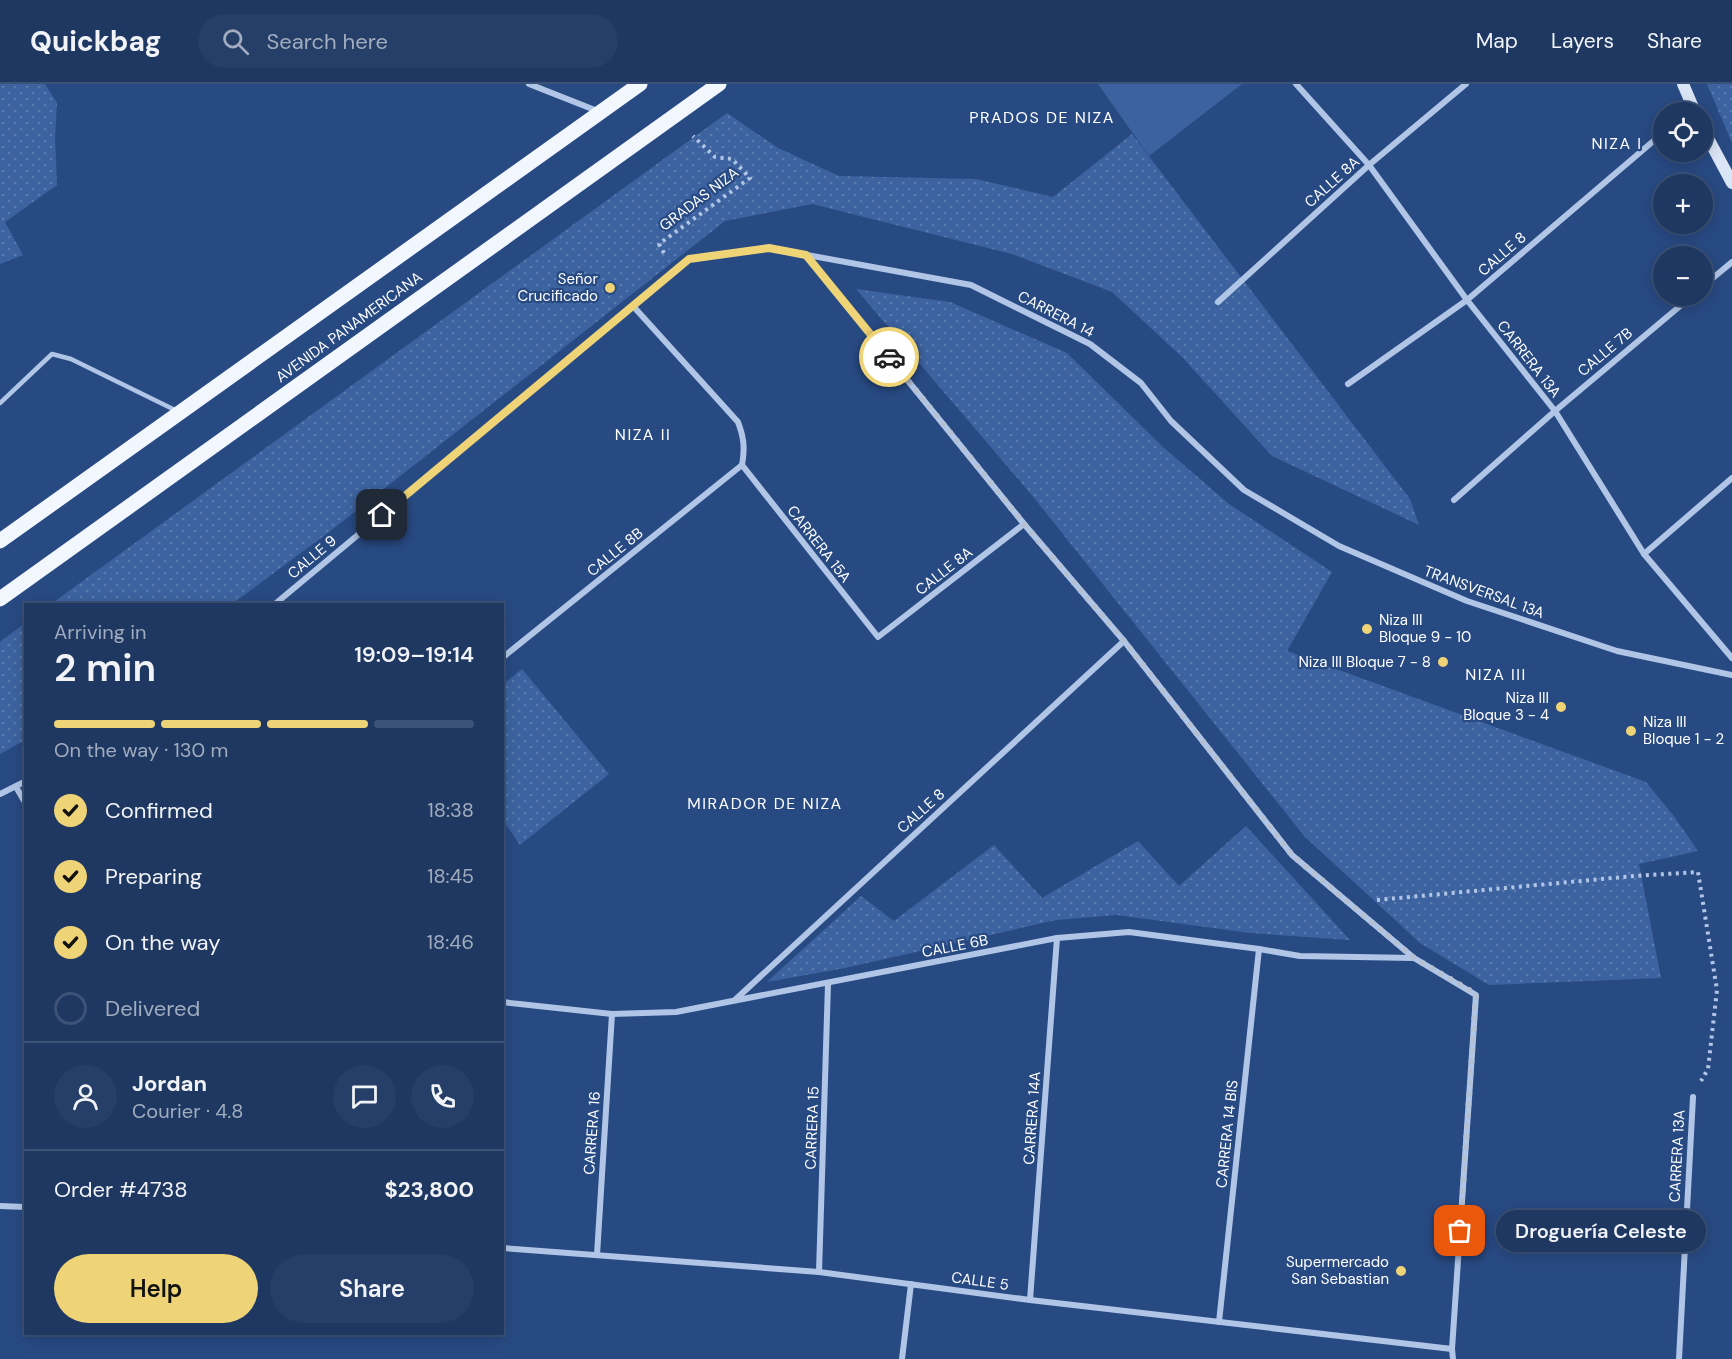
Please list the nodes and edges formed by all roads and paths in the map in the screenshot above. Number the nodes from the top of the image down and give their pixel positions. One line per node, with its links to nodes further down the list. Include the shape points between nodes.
1 (529, 84): 8 (street)
2 (640, 84): 8 (main road, AVENIDA PANAMERICANA)
3 (719, 84): 33 (main road, AVENIDA PANAMERICANA)
4 (1296, 84): 12 (street, CARRERA 13A)
5 (1466, 84): 12 (street, CALLE 8A)
6 (1683, 84): 7 (street)
7 (1688, 102)
8 (601, 112): 25 (main road, AVENIDA PANAMERICANA)
9 (693, 136): 16 (path, GRADAS NIZA, via 715,157 732,159 750,178 659,244)
10 (1653, 141): 18 (street, CALLE 8)
11 (1713, 148): 13 (street)
12 (1368, 165): 18 (street, CARRERA 13A); 19 (street, CALLE 8A)
13 (1732, 183)
14 (806, 255): 16 (street, CALLE 9, via 769,248 689,259); 28 (street, CARRERA 14, via 971,285 1089,344 1142,383 1171,421); 30 (street)
15 (1732, 262): 17 (street)
16 (673, 272): 20 (street, CALLE 9)
17 (1713, 278)
18 (1467, 300): 22 (street, CALLE 8); 24 (street, CARRERA 13A)
19 (1218, 302)
20 (633, 306): 26 (street, via 738,422 744,437); 34 (street, CALLE 9)
21 (1680, 306): 24 (street, CALLE 7B)
22 (1348, 384)
23 (0, 403): 25 (lane, via 52,354)
24 (1555, 411): 29 (street, CALLE 7B); 32 (street, CARRERA 13A)
25 (180, 413): 31 (main road, AVENIDA PANAMERICANA)
26 (742, 465): 35 (street, CARRERA 15A); 37 (street, CALLE 8B)
27 (1732, 478): 32 (street)
28 (1244, 489): 39 (street, TRANSVERSAL 13A, via 1338,546 1467,601 1617,651)
29 (1454, 500)
30 (1024, 524): 35 (street, CALLE 8A); 36 (street)
31 (0, 541)
32 (1644, 554): 38 (street, CARRERA 13A)
33 (0, 599)
34 (276, 603)
35 (878, 637)
36 (1124, 641): 44 (street, via 1292,855); 49 (street, CALLE 8)
37 (504, 656)
38 (1732, 658)
39 (1732, 675)
40 (24, 782): 41 (street)
41 (16, 787): 42 (street); 43 (street)
42 (0, 794)
43 (24, 801)
44 (1346, 903): 47 (street); 52 (path, via 1698,872 1718,990 1708,1069)
45 (1057, 938): 46 (street, CALLE 6B, via 1129,932); 48 (street, CALLE 6B); 59 (street, CARRERA 14A)
46 (1259, 949): 47 (street, CALLE 6B, via 1300,957); 60 (street, CARRERA 14 BIS)
47 (1414, 958): 61 (street, via 1476,994)
48 (828, 984): 49 (street, CALLE 6B); 57 (street, CARRERA 15)
49 (735, 1000): 51 (street, CALLE 6B, via 676,1012)
50 (504, 1002): 51 (street, CALLE 6B)
51 (612, 1014): 56 (street, CARRERA 16)
52 (1693, 1097): 64 (street, CARRERA 13A)
53 (0, 1206): 54 (street)
54 (24, 1207)
55 (504, 1248): 56 (street, CALLE 5)
56 (597, 1255): 57 (street, CALLE 5)
57 (819, 1272): 58 (street, CALLE 5)
58 (911, 1284): 59 (street, CALLE 5); 62 (street)
59 (1030, 1300): 60 (street, CALLE 5)
60 (1219, 1322): 61 (street, CALLE 5)
61 (1452, 1349): 63 (street)
62 (902, 1359)
63 (1453, 1359)
64 (1679, 1359)

